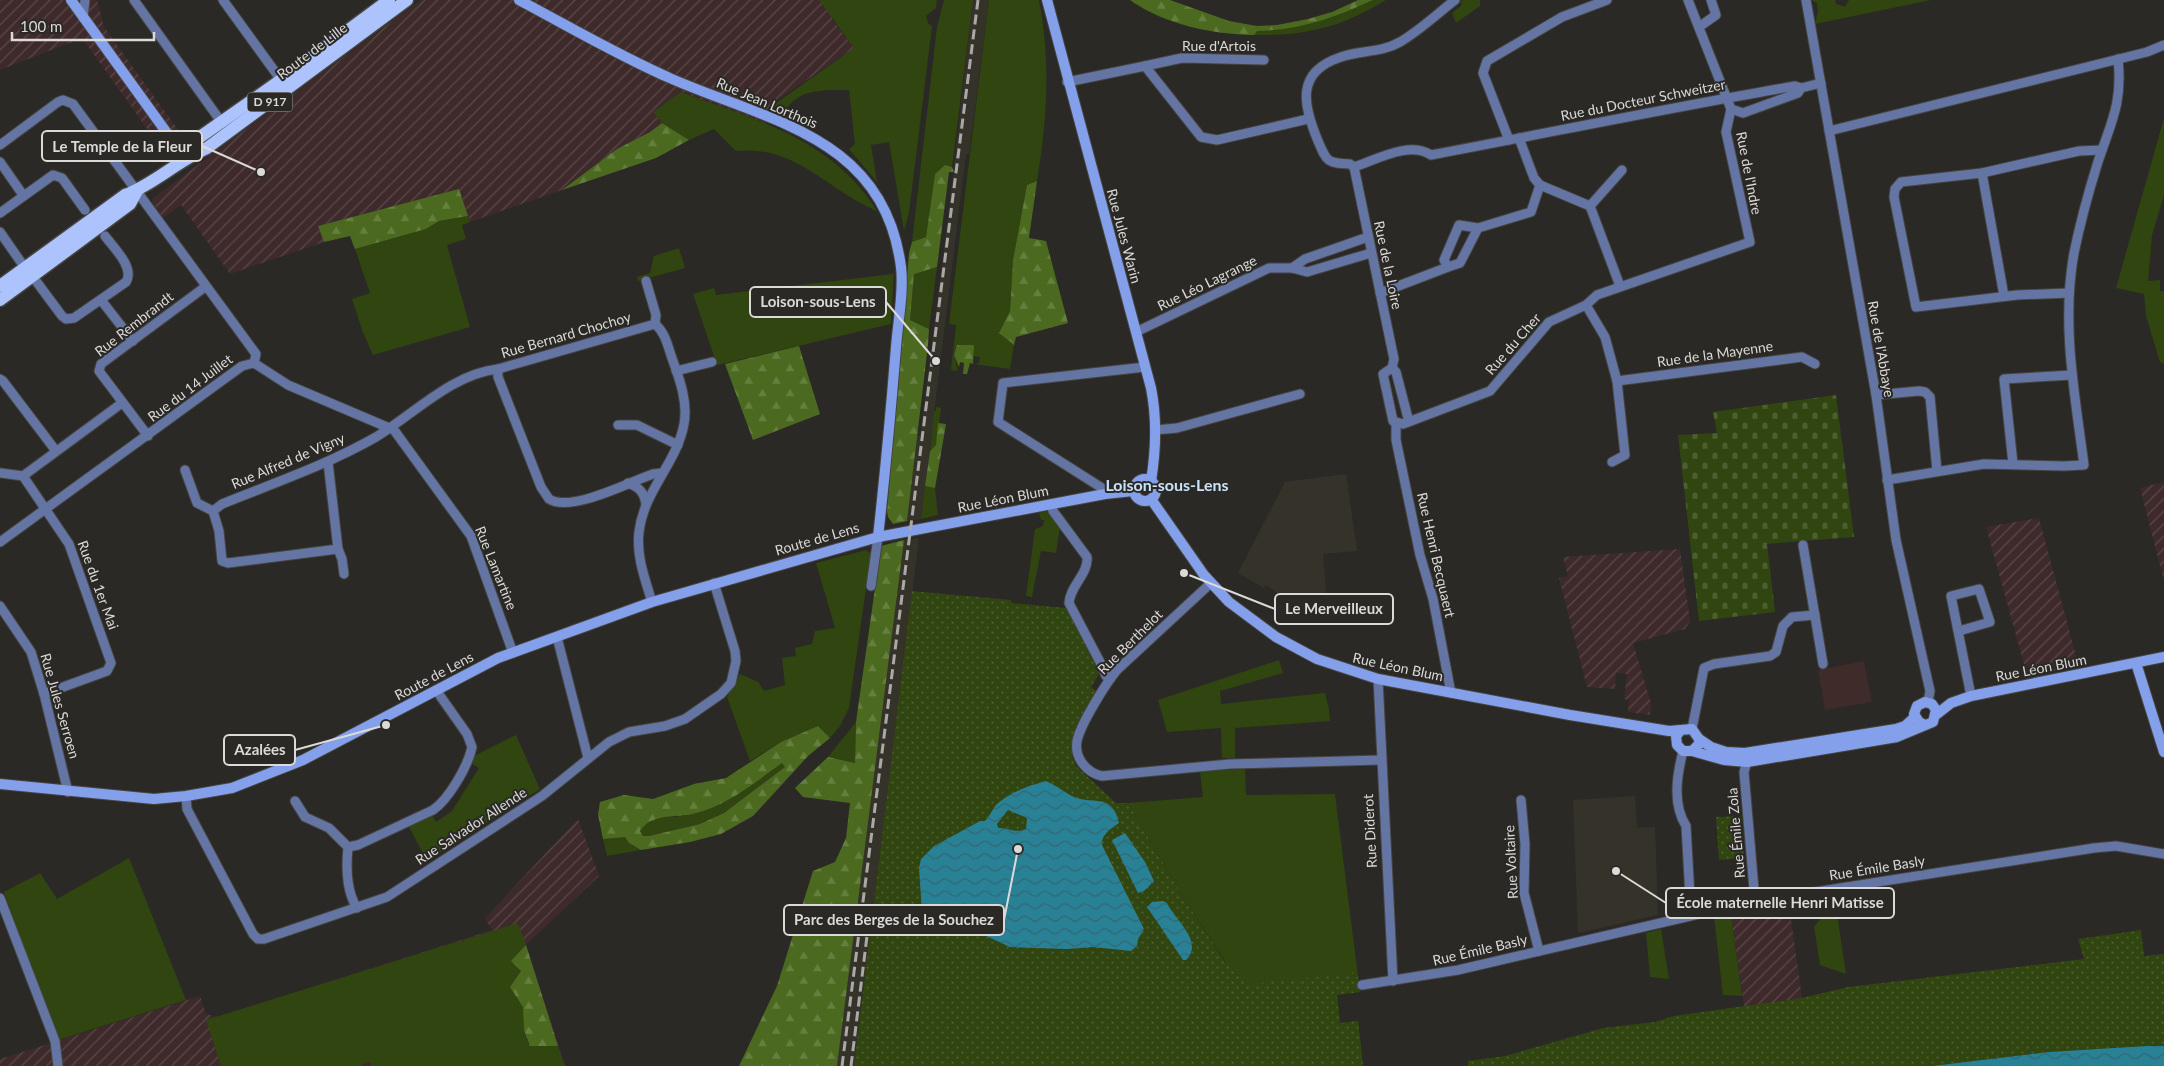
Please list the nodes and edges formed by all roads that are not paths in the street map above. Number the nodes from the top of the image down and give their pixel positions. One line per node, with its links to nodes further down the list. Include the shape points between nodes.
1 (71, 0): 14 (street)
2 (86, 0): 14 (street)
3 (134, 0): 27 (street)
4 (224, 0): 20 (street)
5 (390, 0): 20 (main road, Route de Lille / D 917)
6 (407, 0): 33 (main road, Route de Lille / D 917, via 207,148)
7 (519, 0): 105 (street, Rue Jean Lorthois, via 654,71 819,139 844,158 875,192 889,219 901,270)
8 (1046, 0): 21 (street, Rue Jules Warin)
9 (1455, 0): 26 (street, via 1400,42 1381,50 1340,57 1318,68 1306,86 1304,100)
10 (1607, 0): 30 (street, via 1562,17 1487,62 1483,73)
11 (1688, 0): 15 (street)
12 (1711, 0): 15 (street, via 1716,15)
13 (1806, 0): 22 (street, Rue de l'Abbaye)
14 (83, 18): 33 (street)
15 (1698, 28): 24 (street, via 1724,86)
16 (2164, 45): 17 (street)
17 (2118, 59): 28 (street); 32 (street, via 2120,83 2116,111)
18 (1264, 60): 19 (street, Rue d'Artois, via 1182,58)
19 (1145, 66): 21 (street, Rue d'Artois); 26 (street, via 1202,137 1217,140)
20 (282, 80): 27 (main road, Route de Lille / D 917)
21 (1067, 82): 64 (street, Rue Jules Warin)
22 (1821, 83): 23 (street, Rue du Docteur Schweitzer); 28 (street, Rue de l'Abbaye)
23 (1801, 88): 24 (street, Rue du Docteur Schweitzer, via 1795,86); 25 (street, Rue de l'Indre, via 1798,93 1743,113)
24 (1726, 98): 25 (street); 29 (street, Rue du Docteur Schweitzer)
25 (1731, 109): 48 (street, Rue de l'Indre, via 1726,132)
26 (1308, 119): 35 (street, via 1329,162)
27 (222, 123): 33 (main road, Route de Lille / D 917, via 200,138)
28 (1830, 131): 77 (street, Rue de l'Abbaye)
29 (1520, 138): 30 (street, Rue du Docteur Schweitzer); 38 (street, via 1534,178)
30 (1509, 140): 35 (street, Rue du Docteur Schweitzer, via 1431,156 1411,148)
31 (0, 146): 39 (street, Rue du 14 Juillet, via 58,102 68,101)
32 (2102, 150): 37 (street, via 2079,151); 58 (street, via 2081,223)
33 (185, 158): 39 (main road, Route de Lille / D 917)
34 (0, 162): 40 (street)
35 (1354, 167): 47 (street, Rue de la Loire)
36 (1622, 170): 41 (street)
37 (1982, 173): 59 (street); 59 (street, via 1901,182 1894,197 1916,307)
38 (1540, 185): 41 (street); 44 (street, via 1530,212)
39 (137, 191): 52 (main road, Route de Lille / D 917, via 130,204); 56 (street, Rue du 14 Juillet)
40 (24, 195): 42 (street, via 58,175); 43 (street)
41 (1590, 206): 55 (street)
42 (85, 210)
43 (0, 213)
44 (1478, 228): 50 (street, via 1460,263); 50 (street, via 1459,225 1444,260)
45 (0, 232): 52 (street)
46 (105, 236): 61 (street, via 130,273 126,282)
47 (1368, 237): 49 (street, Rue de la Loire); 51 (street, via 1305,259)
48 (1750, 242): 55 (street, Rue du Cher)
49 (1371, 253): 51 (street, Rue Léo Lagrange, via 1307,272); 57 (street, Rue de la Loire)
50 (1448, 267): 57 (street)
51 (1292, 268): 64 (street, Rue Léo Lagrange, via 1269,268)
52 (29, 272): 54 (main road, Route de Lille / D 917); 60 (main road, Route de Lille / D 917); 61 (street, via 66,319 74,318)
53 (646, 281): 63 (street, via 656,315)
54 (0, 286)
55 (1620, 286): 62 (street, Rue du Cher, via 1597,295)
56 (205, 287): 65 (street, Rue Rembrandt); 67 (street, Rue du 14 Juillet, via 256,354)
57 (1380, 293): 70 (street, Rue de la Loire, via 1394,359)
58 (2069, 293): 59 (street); 73 (street)
59 (2004, 296)
60 (0, 300)
61 (101, 300): 65 (street)
62 (1586, 305): 75 (street, via 1605,337); 79 (street, Rue du Cher, via 1549,322 1490,392)
63 (655, 324): 71 (street, Rue Bernard Chochoy); 72 (street, via 662,329)
64 (1136, 332): 69 (street, Rue Jules Warin)
65 (133, 341): 78 (street, Rue Rembrandt, via 99,368)
66 (712, 362): 72 (street)
67 (254, 363): 82 (street, via 288,386); 84 (street, Rue du 14 Juillet, via 242,366)
68 (1815, 364): 75 (street, Rue de la Mayenne, via 1802,357)
69 (1145, 367): 83 (street, Rue Jules Warin); 99 (street, via 1003,383 998,422 1102,488)
70 (1392, 368): 79 (street, Rue de la Loire, via 1396,372); 80 (street, Rue de la Loire, via 1383,374)
71 (498, 369): 82 (street, Rue Alfred de Vigny, via 477,373 458,382); 97 (street, Rue Bernard Chochoy, via 498,377 549,499 566,504)
72 (676, 371): 85 (street, via 685,413)
73 (2072, 375): 89 (street, via 2004,379); 89 (street, via 2084,465)
74 (0, 379): 86 (street)
75 (1617, 381): 88 (street, via 1625,455)
76 (1300, 394): 83 (street, via 1177,428)
77 (1876, 395): 91 (street, via 1926,392 1930,396); 95 (street, Rue de l'Abbaye)
78 (122, 403): 84 (street, Rue Rembrandt); 86 (street)
79 (1408, 422): 80 (street)
80 (1396, 424): 125 (street, Rue Henri Becquaert, via 1396,440)
81 (618, 426): 85 (street, via 637,426)
82 (389, 427): 87 (street, Rue Alfred de Vigny); 118 (street, Rue Lamartine, via 472,536)
83 (1155, 430): 96 (street, Rue Jules Warin)
84 (148, 436): 103 (street, Rue du 14 Juillet)
85 (678, 445): 93 (street)
86 (56, 451): 94 (street)
87 (328, 462): 104 (street, Rue Alfred de Vigny, via 222,504); 108 (street)
88 (1612, 462)
89 (2013, 464): 91 (street, via 1984,464)
90 (185, 470): 104 (street, via 197,503)
91 (1937, 472): 95 (street)
92 (0, 473): 94 (street)
93 (662, 473): 97 (street, Rue Bernard Chochoy); 101 (street)
94 (22, 476): 103 (street, Rue du 1er Mai)
95 (1886, 480): 128 (street, Rue de l'Abbaye)
96 (1151, 481): 98 (street, via 1137,482); 100 (street, via 1156,492)
97 (628, 483): 101 (street, via 641,491)
98 (1133, 491): 99 (street, Rue Léon Blum); 100 (street, via 1140,500)
99 (1105, 494): 102 (street, Rue Léon Blum)
100 (1151, 499): 111 (street, Rue Léon Blum)
101 (646, 504): 113 (street, via 639,549)
102 (1051, 504): 105 (street, Rue Léon Blum); 122 (street, via 1052,511 1088,557 1088,564 1069,594 1069,603 1106,676)
103 (45, 509): 106 (street, Rue du 14 Juillet); 126 (street, Rue du 1er Mai, via 69,544 111,663 108,671)
104 (213, 511): 108 (street, via 222,561 228,563)
105 (878, 537): 110 (street, Route de Lens); 112 (street, Rue Jean Lorthois)
106 (0, 542)
107 (1803, 545): 115 (street)
108 (338, 549): 109 (street)
109 (344, 574)
110 (714, 583): 113 (street, Route de Lens); 140 (street, Rue Salvador Allende, via 735,651 735,670 727,689 685,720 620,736)
111 (1211, 583): 122 (street, Rue Berthelot); 123 (street, Rue Léon Blum, via 1240,612 1284,642 1336,667)
112 (871, 586)
113 (652, 602): 117 (street, Route de Lens)
114 (0, 606): 126 (street, Rue Jules Serroen, via 31,652)
115 (1815, 615): 121 (street); 134 (street, via 1792,617 1783,626 1776,652 1770,656 1704,668)
116 (1959, 631): 116 (street, via 1951,596 1979,589 1990,622); 127 (street)
117 (557, 637): 118 (street, Route de Lens); 140 (street)
118 (513, 653): 124 (street, Route de Lens)
119 (2164, 657): 120 (street, Rue Léon Blum)
120 (2136, 663): 127 (street, Rue Léon Blum); 139 (street)
121 (1823, 664)
122 (1110, 678): 141 (street, Rue Berthelot, via 1077,739 1076,748 1088,769 1102,776 1230,764)
123 (1378, 679): 125 (street, Rue Léon Blum); 141 (street, Rue Diderot)
124 (436, 690): 145 (street, Route de Lens, via 295,764 232,788); 148 (street, via 467,734 472,747 449,794 433,810)
125 (1451, 693): 132 (street, Rue Léon Blum)
126 (44, 694): 144 (street, Rue Jules Serroen)
127 (1971, 696): 129 (street, Rue Léon Blum)
128 (1930, 703): 129 (street, Rue Léon Blum); 130 (street); 131 (street, via 1917,706)
129 (1951, 703): 130 (street, Rue Léon Blum)
130 (1937, 714): 133 (street, via 1933,722)
131 (1915, 717): 133 (street); 136 (street, via 1896,729 1761,753 1726,752)
132 (1618, 724): 135 (street, Rue Léon Blum); 137 (street, Rue Léon Blum)
133 (1925, 725): 142 (street, via 1897,737)
134 (1692, 729): 135 (street); 136 (street)
135 (1681, 730): 137 (street)
136 (1699, 739): 138 (street, via 1696,748)
137 (1675, 740): 138 (street, via 1679,749)
138 (1688, 751): 142 (street); 153 (street, via 1678,773 1678,813 1686,826)
139 (2164, 752)
140 (588, 758): 152 (street, Rue Salvador Allende, via 542,796 398,890)
141 (1381, 760): 155 (street, Rue Diderot)
142 (1747, 762): 151 (street, Rue Émile Zola, via 1744,772)
143 (0, 784): 144 (street, Route de Lens)
144 (68, 792): 145 (street, Route de Lens, via 129,798)
145 (186, 796): 152 (street, Rue Salvador Allende, via 187,809 258,939)
146 (1521, 800): 154 (street, Rue Voltaire, via 1525,844 1524,893)
147 (295, 801): 148 (street, via 305,817 329,828)
148 (348, 847): 152 (street, via 346,864 350,892)
149 (2164, 854): 151 (street, Rue Émile Basly, via 2116,846 2094,848)
150 (1, 900): 157 (street, via 55,1041)
151 (1756, 901): 153 (street, Rue Émile Basly)
152 (357, 908)
153 (1691, 915): 154 (street, Rue Émile Basly)
154 (1539, 951): 155 (street, Rue Émile Basly)
155 (1393, 981): 156 (street, Rue Émile Basly)
156 (1362, 985)
157 (58, 1066)

